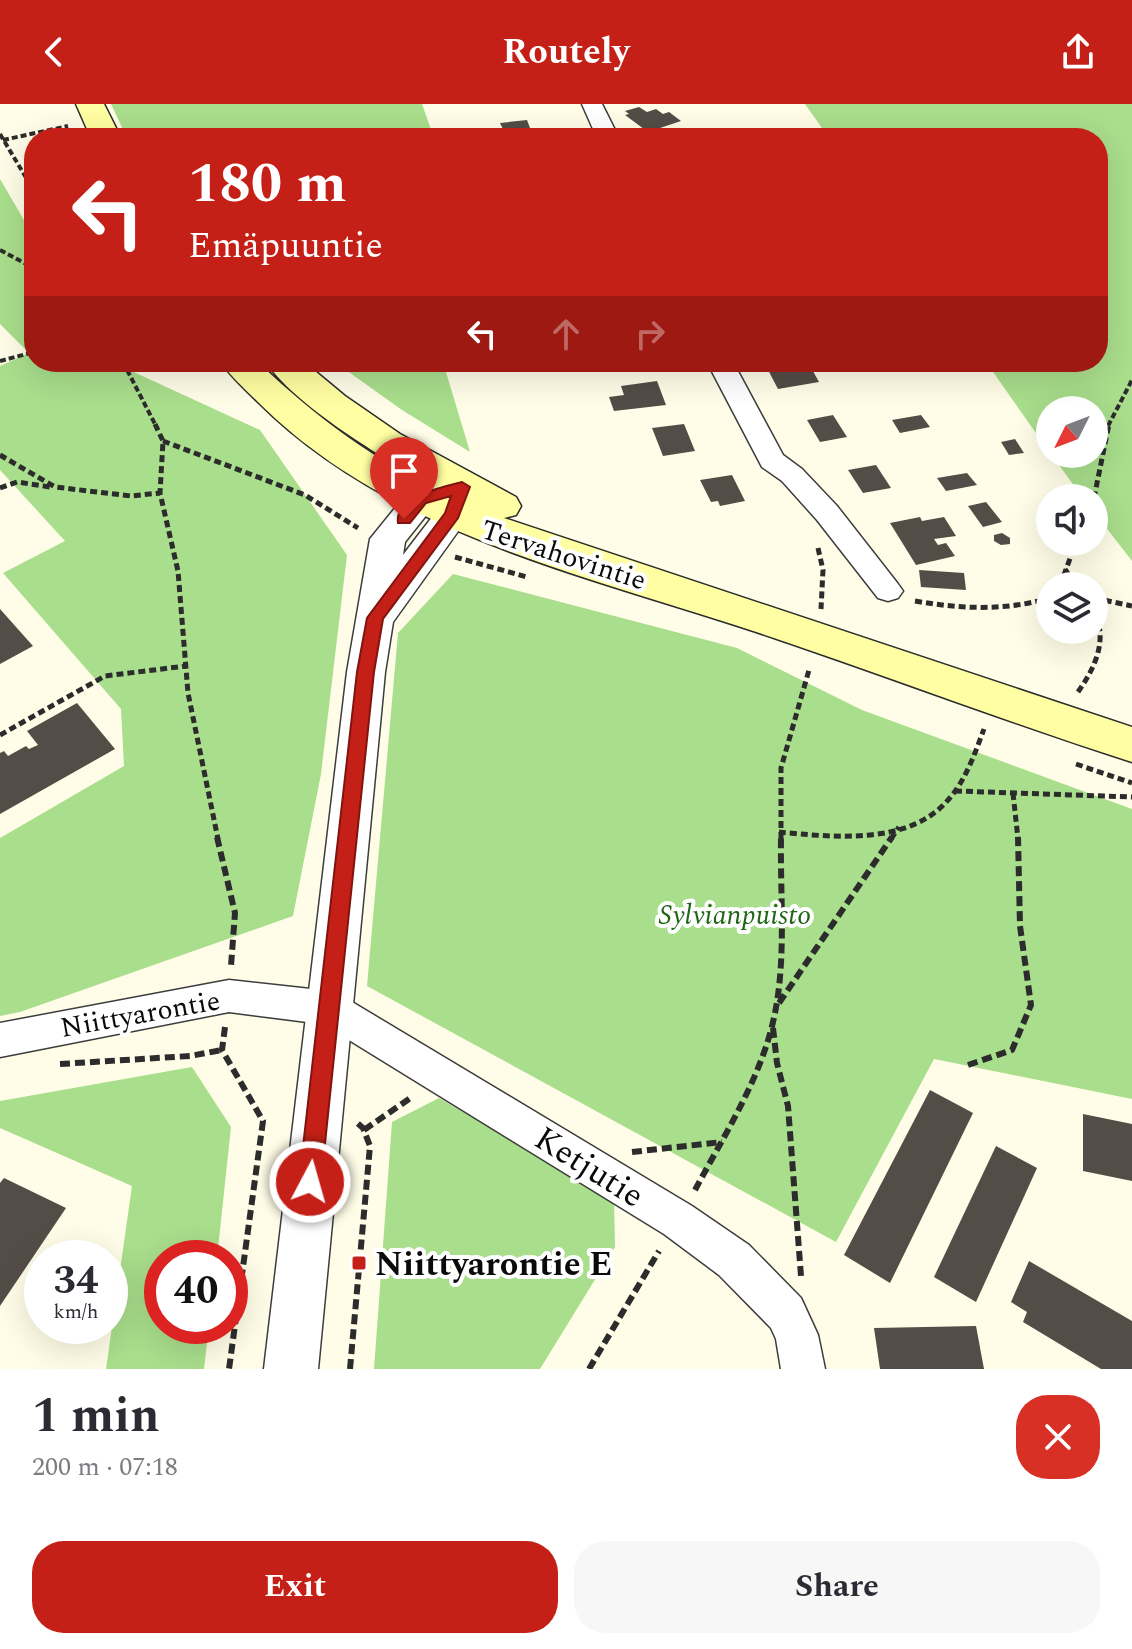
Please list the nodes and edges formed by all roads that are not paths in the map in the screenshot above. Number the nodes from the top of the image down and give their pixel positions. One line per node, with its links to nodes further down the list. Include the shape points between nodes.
1 (90, 104): 3 (main road)
2 (592, 104): 4 (street)
3 (101, 128)
4 (603, 128)
5 (247, 372): 8 (main road, Tervahovintie, via 267,395 356,464)
6 (295, 372): 8 (main road, Tervahovintie)
7 (725, 372): 9 (street, via 772,461 827,513)
8 (445, 500): 10 (main road, Tervahovintie, via 746,613); 11 (street, via 388,539 366,672)
9 (888, 591)
10 (1132, 745)
11 (329, 1008): 12 (street, Niittyarontie, via 229,996); 13 (street); 14 (street, Ketjutie, via 678,1220 734,1260 786,1313 797,1335)
12 (0, 1040)
13 (291, 1369)
14 (803, 1369)

